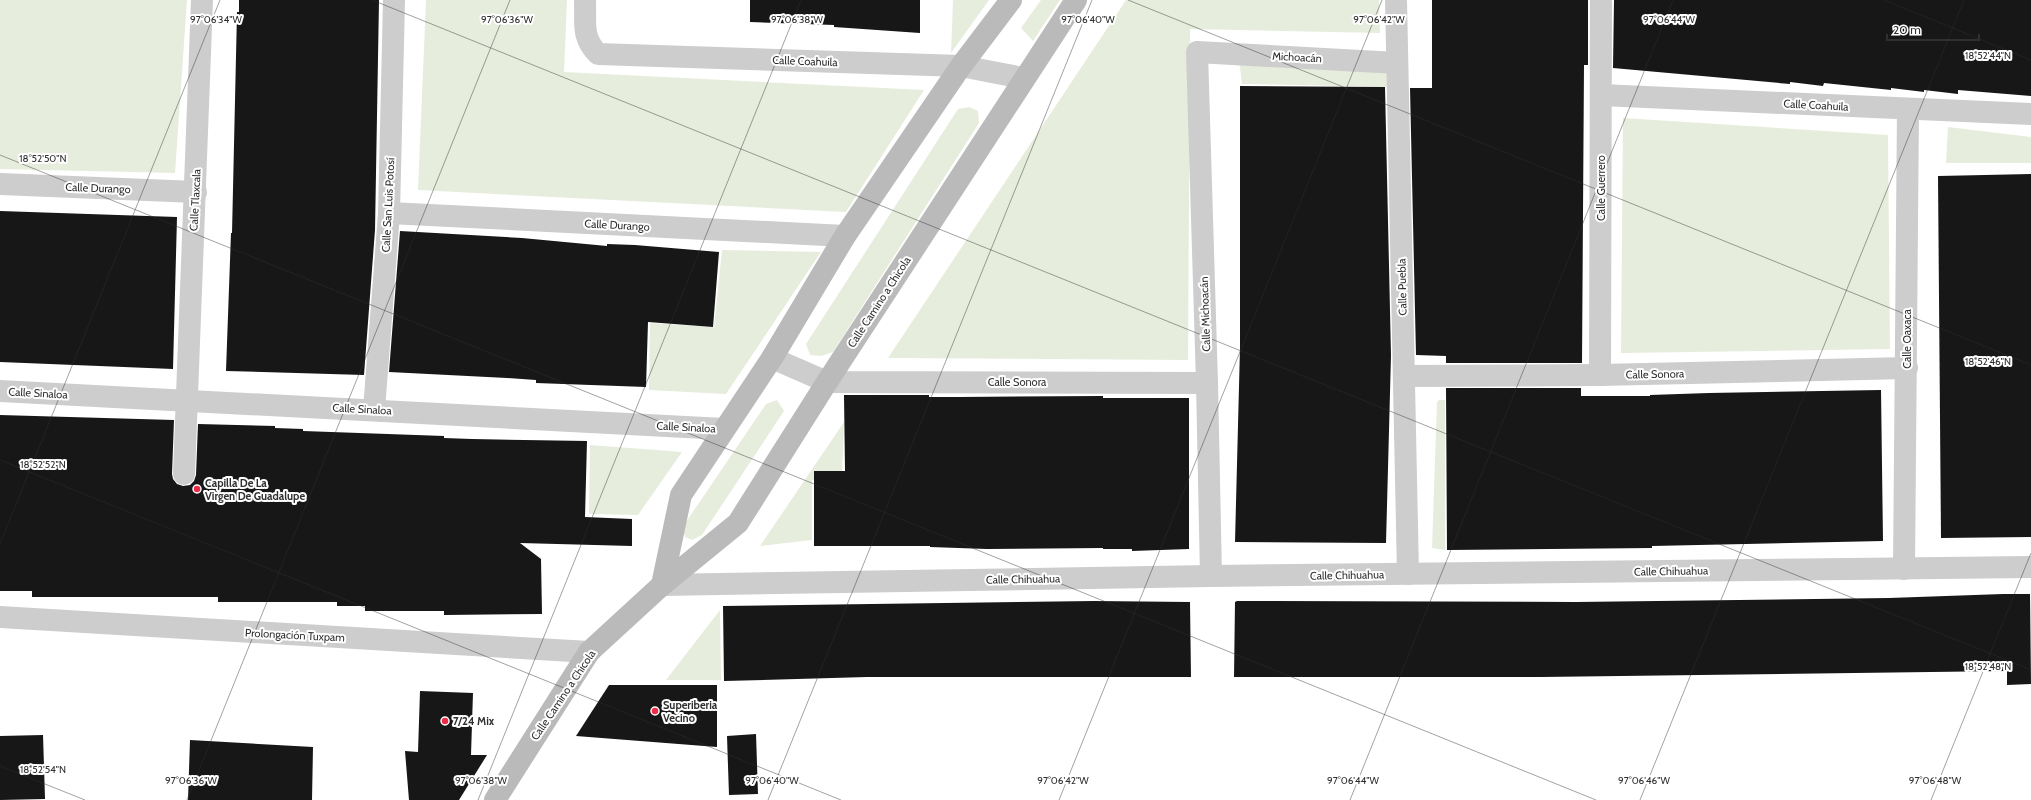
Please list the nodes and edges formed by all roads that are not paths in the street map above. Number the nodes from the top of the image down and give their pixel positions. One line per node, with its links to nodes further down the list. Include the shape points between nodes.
1 (202, 0): 16 (street, Calle Tlaxcala)
2 (394, 0): 17 (street, Calle San Luis Potosí)
3 (585, 0): 10 (street, Calle Coahuila, via 586,35 589,46 598,54)
4 (1011, 0): 10 (street)
5 (1076, 0): 11 (street, Calle Camino a Chicola)
6 (1396, 0): 9 (street, Calle Puebla)
7 (1601, 0): 12 (street, Calle Guerrero)
8 (1197, 52): 9 (street, Michoacán); 24 (street, Calle Michoacán)
9 (1398, 63): 22 (street, Calle Puebla)
10 (961, 66): 11 (street, Calle Coahuila); 18 (street)
11 (1023, 78): 23 (street, Calle Camino a Chicola)
12 (1601, 95): 13 (street, Calle Coahuila); 21 (street, Calle Guerrero)
13 (1908, 110): 14 (street, Calle Coahuila); 20 (street, Calle Oaxaca)
14 (2031, 114)
15 (0, 184): 16 (street, Calle Durango)
16 (196, 192): 26 (street, Calle Tlaxcala)
17 (389, 213): 18 (street, Calle Durango); 27 (street, Calle San Luis Potosí)
18 (845, 236): 19 (street)
19 (772, 358): 23 (street); 28 (street)
20 (1906, 368): 21 (street, Calle Sonora); 31 (street, Calle Oaxaca)
21 (1600, 375): 22 (street, Calle Sonora)
22 (1404, 376): 32 (street, Calle Puebla)
23 (827, 382): 24 (street, Calle Sonora); 34 (street, Calle Camino a Chicola, via 738,523)
24 (1208, 383): 33 (street, Calle Michoacán)
25 (0, 391): 26 (street, Calle Sinaloa)
26 (185, 400): 27 (street, Calle Sinaloa); 29 (street, Calle Tlaxcala)
27 (374, 410): 28 (street, Calle Sinaloa)
28 (724, 429): 34 (street, via 681,495)
29 (184, 474)
30 (2031, 566): 31 (street, Calle Chihuahua)
31 (1904, 569): 32 (street, Calle Chihuahua)
32 (1408, 574): 33 (street, Calle Chihuahua)
33 (1211, 576): 34 (street, Calle Chihuahua)
34 (662, 585): 36 (street, Calle Camino a Chicola)
35 (0, 617): 36 (street, Prolongación Tuxpam)
36 (589, 652): 37 (street, Calle Camino a Chicola)
37 (495, 800)

